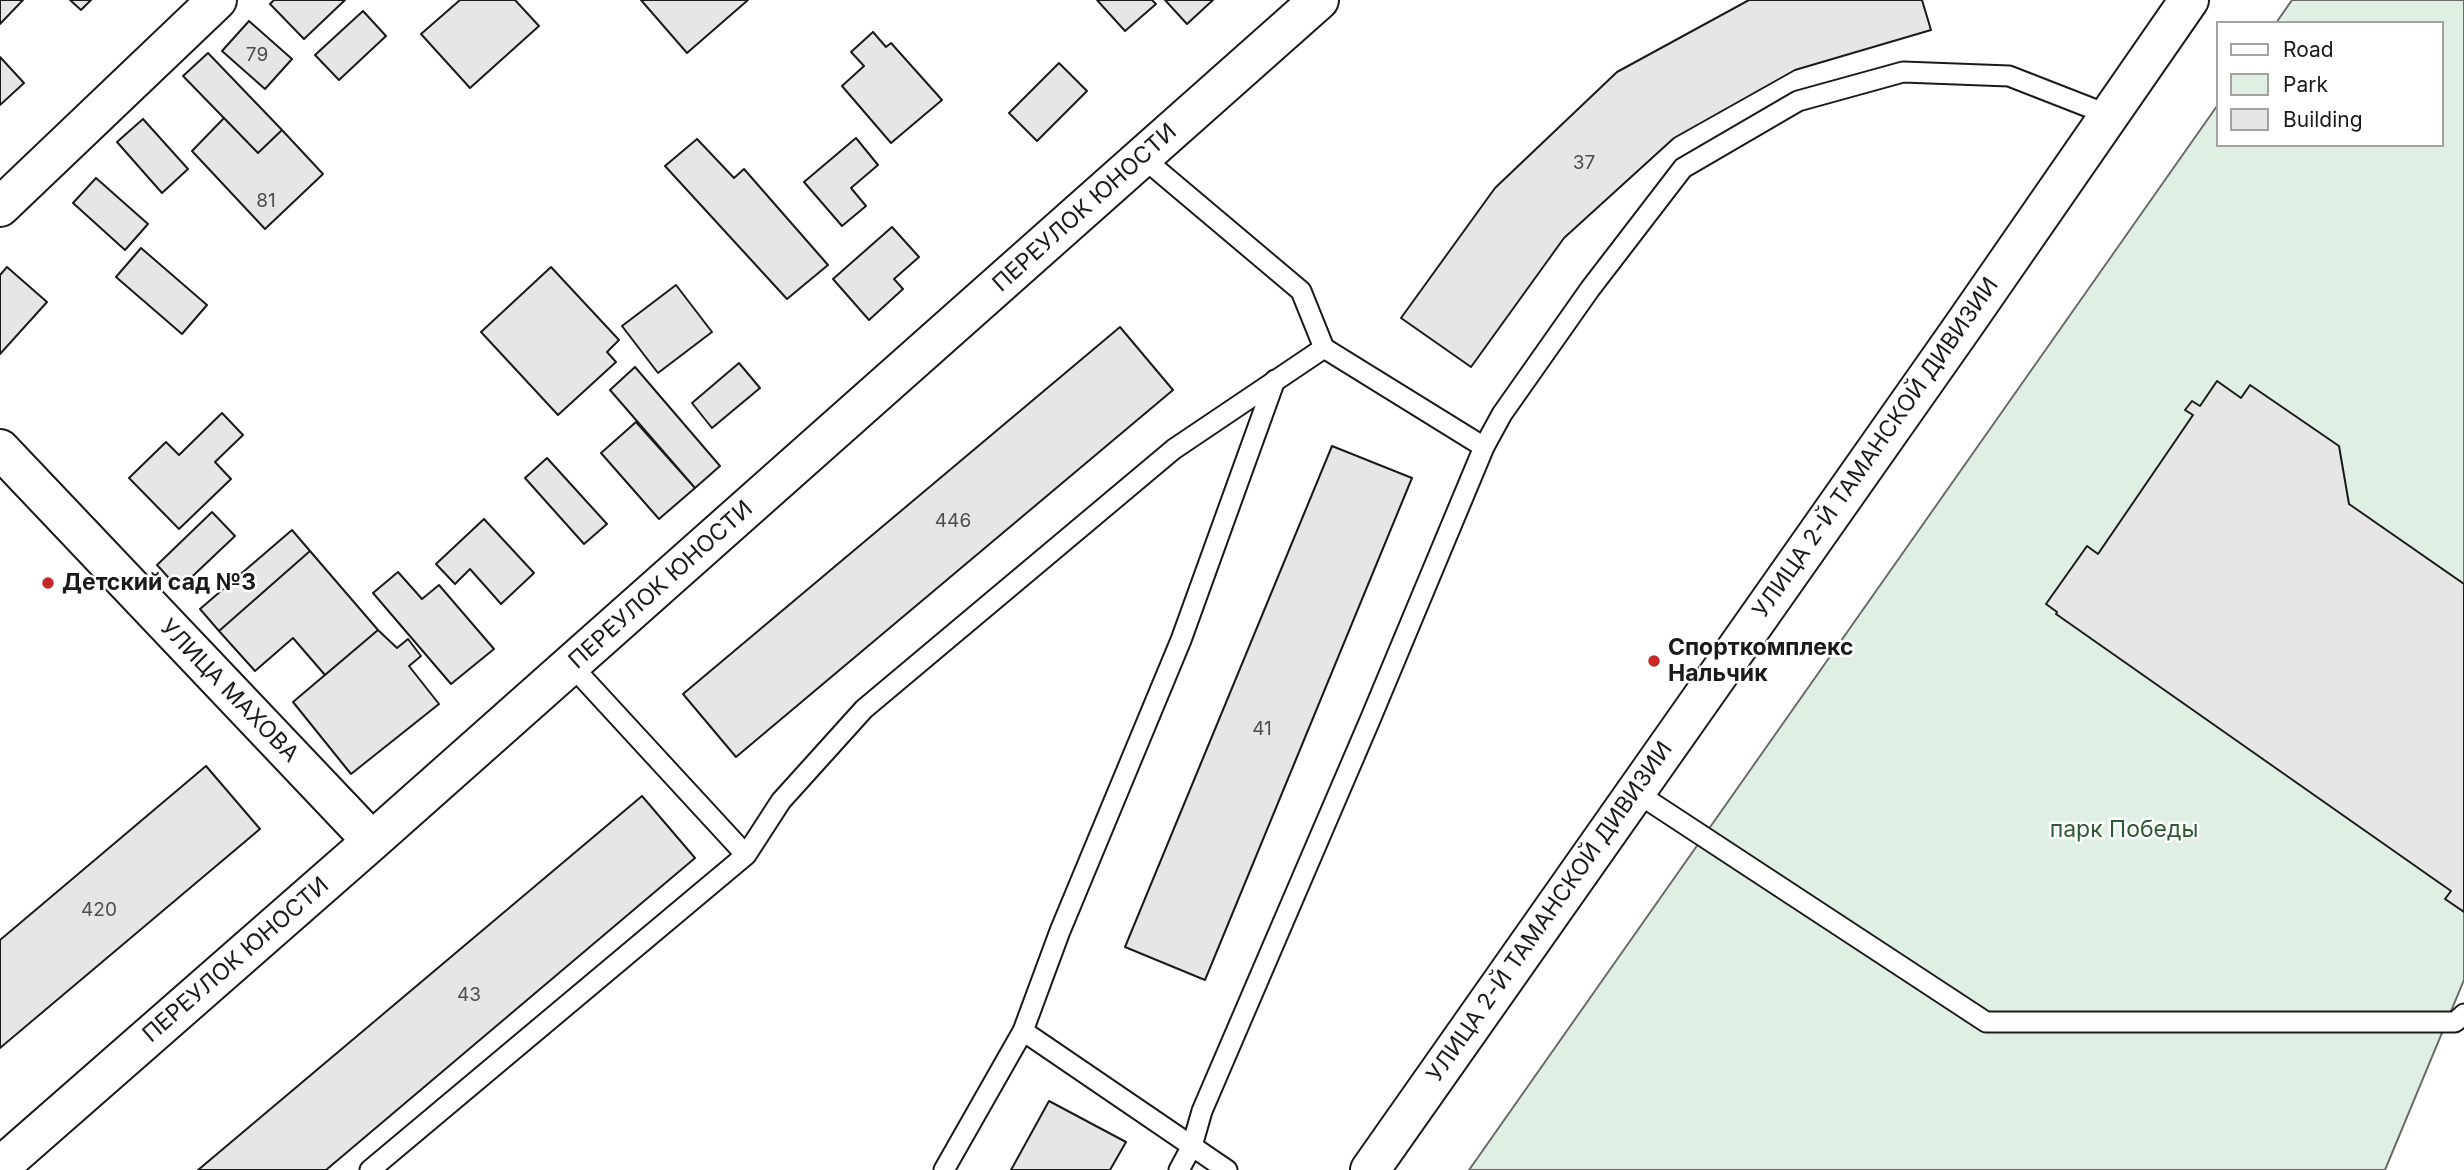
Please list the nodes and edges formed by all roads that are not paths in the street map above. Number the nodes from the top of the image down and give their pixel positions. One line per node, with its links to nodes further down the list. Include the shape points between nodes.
1 (217, 0): 6 (street)
2 (1319, 0): 5 (street, ПЕРЕУЛОК ЮНОСТИ)
3 (2189, 0): 4 (street, УЛИЦА 2-Й ТАМАНСКОЙ ДИВИЗИИ)
4 (2109, 115): 9 (lane, via 2009,76 1903,72 1798,101 1684,168 1590,289); 12 (street, УЛИЦА 2-Й ТАМАНСКОЙ ДИВИЗИИ)
5 (1142, 157): 7 (lane, via 1301,291); 11 (street, ПЕРЕУЛОК ЮНОСТИ)
6 (0, 206)
7 (1324, 348): 8 (lane); 9 (lane)
8 (1275, 380): 14 (lane, via 1174,449 864,709 781,801); 16 (lane, via 1181,640)
9 (1484, 447): 17 (lane, via 1202,1111)
10 (0, 449): 13 (street, УЛИЦА МАХОВА)
11 (571, 664): 13 (street, ПЕРЕУЛОК ЮНОСТИ); 14 (lane)
12 (1634, 791): 15 (lane, via 1986,1022 2455,1023); 23 (street, УЛИЦА 2-Й ТАМАНСКОЙ ДИВИЗИИ)
13 (372, 841): 18 (street, ПЕРЕУЛОК ЮНОСТИ)
14 (746, 855): 19 (lane)
15 (2464, 1014)
16 (1023, 1031): 17 (lane); 20 (lane)
17 (1192, 1146): 21 (lane); 22 (lane)
18 (0, 1167)
19 (370, 1170)
20 (944, 1170)
21 (1179, 1170)
22 (1227, 1170)
23 (1370, 1170)

